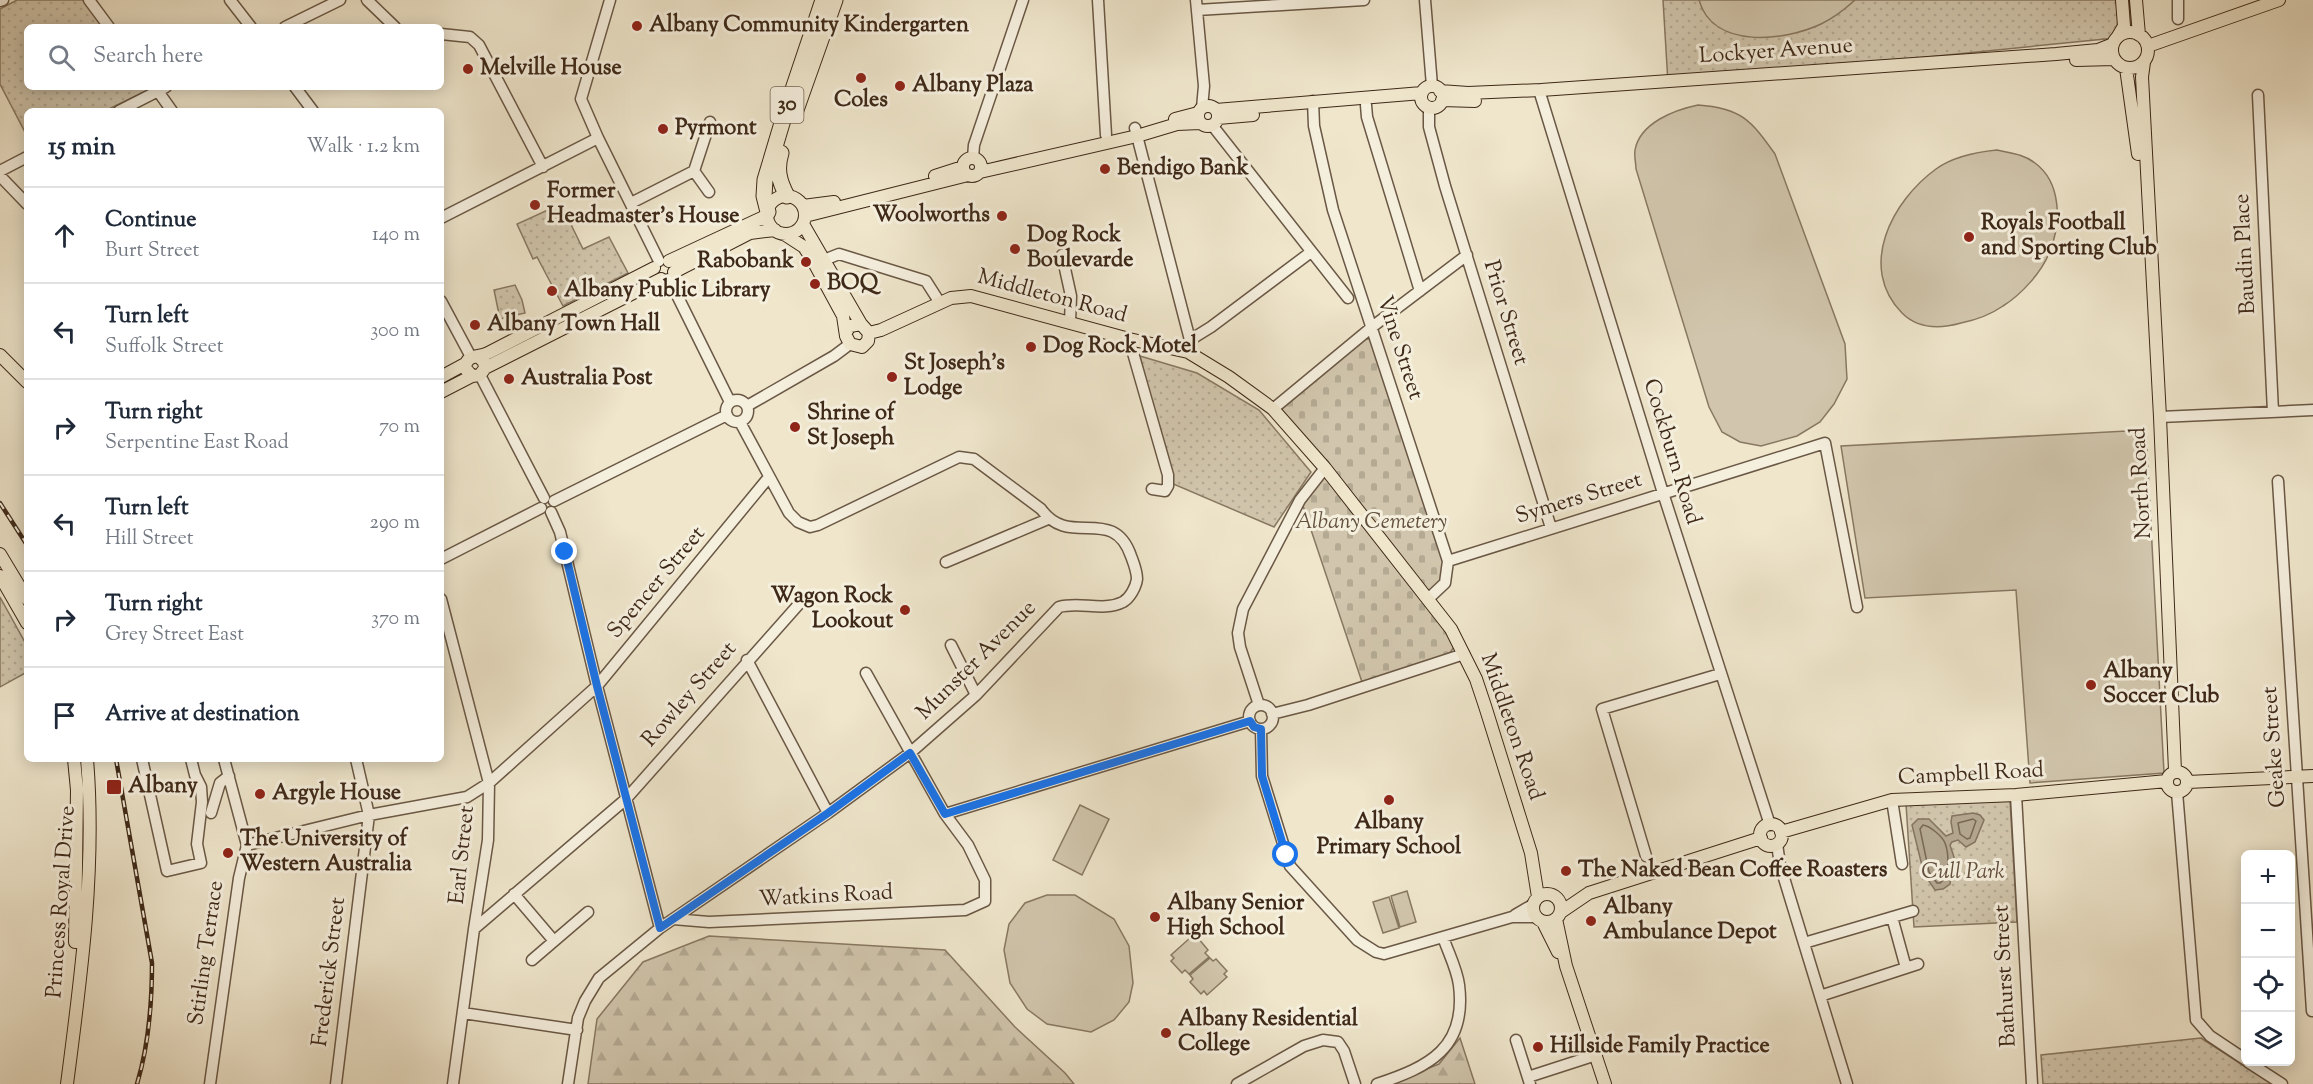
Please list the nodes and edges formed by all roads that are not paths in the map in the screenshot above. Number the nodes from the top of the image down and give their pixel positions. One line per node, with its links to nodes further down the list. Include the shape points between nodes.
1 (89, 0): 18 (street)
2 (230, 0): 19 (street)
3 (339, 0): 20 (street)
4 (367, 0): 21 (street)
5 (610, 0): 44 (street, via 581,99)
6 (823, 0): 58 (highway, 30, via 765,180)
7 (835, 0): 55 (highway, 30, via 777,165)
8 (1023, 0): 47 (street, via 974,145)
9 (1098, 0): 43 (street)
10 (1364, 0): 16 (street)
11 (1425, 0): 34 (street, Prior Street)
12 (2122, 0): 24 (main road, via 2124,27)
13 (2136, 0): 23 (main road)
14 (2279, 0): 25 (main road)
15 (2180, 1): 17 (street)
16 (1196, 5): 40 (street)
17 (2178, 19)
18 (107, 24)
19 (249, 24)
20 (291, 24)
21 (392, 24)
22 (444, 34): 48 (street, via 470,37 479,45)
23 (2139, 35): 24 (main road, via 2131,32); 25 (main road)
24 (2116, 40): 26 (main road); 32 (main road, Lockyer Avenue, via 2098,50 2056,54)
25 (2148, 46): 27 (main road)
26 (2114, 58): 28 (main road); 32 (main road, Lockyer Avenue)
27 (2144, 62): 28 (main road, via 2136,68); 54 (main road, North Road)
28 (2126, 68): 54 (main road, North Road)
29 (156, 90): 37 (street)
30 (161, 90): 38 (street)
31 (297, 90): 39 (street)
32 (1540, 92): 34 (main road, Lockyer Avenue); 96 (street, Cockburn Road)
33 (2258, 95): 88 (street, Baudin Place)
34 (1431, 96): 35 (main road, Lockyer Avenue); 36 (main road, Lockyer Avenue); 64 (street, Prior Street, via 1434,147)
35 (1313, 105): 36 (main road, Lockyer Avenue); 40 (main road, Lockyer Avenue); 72 (street, Vine Street, via 1333,210)
36 (1366, 105): 67 (street)
37 (124, 108)
38 (170, 108)
39 (311, 108)
40 (1208, 116): 42 (main road, Lockyer Avenue); 62 (street)
41 (710, 122): 50 (street)
42 (1136, 132): 43 (main road, Lockyer Avenue); 45 (main road, Lockyer Avenue); 77 (street)
43 (1106, 135): 45 (main road, Lockyer Avenue)
44 (598, 138): 48 (street); 57 (street)
45 (1069, 147): 47 (main road, Lockyer Avenue)
46 (24, 159): 49 (street)
47 (978, 164): 51 (main road, Lockyer Avenue, via 975,176); 51 (main road, via 966,159)
48 (543, 167): 60 (street)
49 (0, 171)
50 (694, 171): 53 (street); 57 (street)
51 (965, 171): 59 (main road, via 831,202)
52 (0, 176): 56 (street)
53 (708, 192)
54 (2147, 194): 90 (main road, North Road)
55 (787, 196): 58 (main road, via 774,201); 59 (main road, via 796,199)
56 (24, 201)
57 (631, 203): 66 (street)
58 (768, 214): 61 (main road); 66 (main road)
59 (804, 215): 61 (main road, via 792,233); 65 (main road)
60 (444, 216)
61 (779, 232): 66 (main road, via 750,233); 74 (main road, via 804,247 812,259 843,316)
62 (1311, 252): 68 (street); 77 (street)
63 (1062, 255): 71 (street, via 1071,296)
64 (1467, 255): 67 (street); 99 (street, Prior Street)
65 (824, 260): 69 (street, via 839,254 926,281); 73 (main road)
66 (664, 270): 79 (main road); 84 (street)
67 (1420, 291): 72 (street)
68 (1348, 298)
69 (940, 303): 71 (main road, Middleton Road, via 971,296); 73 (main road, Middleton Road)
70 (444, 307): 79 (street)
71 (1070, 322): 75 (main road, Middleton Road)
72 (1372, 327): 86 (street); 102 (street, Vine Street)
73 (865, 328): 74 (main road, via 850,326); 74 (main road, via 868,341 862,347)
74 (848, 338): 85 (street, via 834,356)
75 (1129, 339): 76 (main road, Middleton Road); 95 (street, via 1168,475 1165,490)
76 (1155, 346): 77 (main road, Middleton Road); 81 (main road, Middleton Road)
77 (1189, 346): 81 (main road, Middleton Road)
78 (0, 355): 82 (main road)
79 (475, 366): 80 (main road); 83 (main road); 97 (street)
80 (444, 376)
81 (1229, 377): 86 (main road, Middleton Road)
82 (24, 379)
83 (444, 390)
84 (730, 402): 85 (street, via 738,400); 89 (street)
85 (747, 406): 91 (street, via 746,417)
86 (1273, 409): 92 (main road, Middleton Road)
87 (2313, 410): 88 (street)
88 (2273, 412): 90 (street)
89 (727, 415): 91 (street); 97 (street)
90 (2160, 417): 129 (main road, North Road)
91 (740, 422): 93 (street)
92 (1325, 468): 106 (main road, Middleton Road); 118 (street, via 1300,500 1243,609 1238,633 1240,647)
93 (770, 477): 98 (street, Munster Avenue, via 789,513 810,527 959,457 975,459 1041,509); 116 (street, Spencer Street)
94 (2278, 481): 132 (street, Geake Street)
95 (1152, 489)
96 (1663, 493): 99 (street, Symers Street); 109 (street, Symers Street, via 1825,443); 115 (street, Cockburn Road)
97 (548, 505): 101 (street); 116 (street, via 560,532)
98 (1048, 519): 103 (street); 117 (street, Munster Avenue, via 1076,529 1108,528 1119,534 1130,552 1137,581 1129,598 1116,604 1059,607)
99 (1551, 528): 102 (street, Symers Street)
100 (0, 552): 105 (main road); 107 (main road)
101 (444, 557)
102 (1448, 561): 106 (street, via 1445,583)
103 (946, 562)
104 (0, 576): 107 (main road)
105 (24, 579)
106 (1428, 599): 112 (main road, Middleton Road)
107 (23, 600)
108 (799, 604): 113 (street, Rowley Street)
109 (1857, 607)
110 (444, 610): 135 (street, Earl Street)
111 (951, 645): 117 (street)
112 (1464, 654): 119 (street); 153 (main road, Middleton Road, via 1488,715)
113 (747, 660): 138 (street, Rowley Street); 141 (street)
114 (866, 673): 122 (street)
115 (1720, 674): 144 (street, Cockburn Road); 149 (street, via 1602,709)
116 (597, 686): 135 (street, Spencer Street); 138 (street)
117 (976, 695): 122 (street, Munster Avenue)
118 (1259, 705): 119 (street, via 1269,708); 120 (street, via 1250,713)
119 (1272, 714): 121 (street, via 1270,724)
120 (1250, 721): 121 (street); 142 (street)
121 (1261, 729): 160 (street, via 1262,776 1290,866 1351,934 1376,952 1391,953)
122 (910, 753): 141 (street, Munster Avenue); 142 (street)
123 (74, 762): 151 (main road, Princess Royal Drive)
124 (87, 762): 151 (main road, Princess Royal Drive, via 90,799)
125 (143, 762): 126 (street, via 166,871 201,863 197,844 201,795)
126 (192, 762)
127 (225, 762): 130 (street, Stirling Terrace)
128 (357, 762): 143 (street, Frederick Street)
129 (2175, 771): 133 (main road); 134 (main road, via 2185,775)
130 (229, 776): 140 (street, via 220,783); 148 (street, Stirling Terrace)
131 (2313, 776): 132 (main road)
132 (2296, 778): 134 (main road); 167 (street, Geake Street)
133 (2167, 782): 136 (main road); 137 (main road, Campbell Road)
134 (2188, 782): 136 (main road)
135 (489, 783): 143 (street, Spencer Street, via 467,797); 159 (street, Earl Street, via 488,840)
136 (2177, 792): 172 (street, via 2196,1020 2210,1036)
137 (2016, 795): 139 (main road, Campbell Road); 185 (street, Bathurst Street)
138 (626, 799): 152 (street, Rowley Street); 158 (street)
139 (1892, 800): 145 (main road, Campbell Road); 150 (street)
140 (211, 813)
141 (828, 813): 157 (street, Munster Avenue)
142 (945, 814): 157 (street, Watkins Road, via 968,845 985,880 985,902 980,905 965,910 709,922)
143 (369, 815): 148 (street, Spencer Street); 177 (street, Frederick Street)
144 (1770, 825): 145 (main road); 146 (main road, via 1763,828)
145 (1781, 832): 147 (main road)
146 (1761, 838): 147 (main road, via 1769,846); 153 (main road)
147 (1777, 844): 162 (street)
148 (247, 845): 176 (street, Stirling Terrace, via 238,878)
149 (1646, 856)
150 (1902, 864)
151 (83, 885): 175 (main road, Princess Royal Drive)
152 (514, 894): 159 (street, Rowley Street); 161 (street)
153 (1547, 908): 160 (street); 171 (main road, Middleton Road)
154 (1913, 911): 156 (street)
155 (588, 912): 161 (street)
156 (1892, 917): 162 (street); 165 (street)
157 (673, 919): 158 (street, Munster Avenue)
158 (660, 928): 169 (street, Munster Avenue, via 599,978 582,1008)
159 (474, 929): 168 (street, Earl Street)
160 (1443, 937): 182 (street, via 1459,984 1460,1010 1453,1034 1432,1061)
161 (554, 941): 163 (street)
162 (1804, 943): 166 (street)
163 (532, 960)
164 (1918, 964): 165 (street)
165 (1906, 968): 166 (street)
166 (1820, 996): 184 (street)
167 (2312, 1011)
168 (463, 1014): 169 (street); 178 (street, Earl Street)
169 (577, 1030): 179 (street, Munster Avenue)
170 (1516, 1040): 174 (street)
171 (1596, 1055): 174 (street); 183 (main road, Middleton Road)
172 (2241, 1057)
173 (2255, 1066): 186 (street)
174 (1529, 1081)
175 (67, 1084)
176 (210, 1084)
177 (336, 1084)
178 (453, 1084)
179 (568, 1084)
180 (1237, 1084): 181 (street, via 1323,1040 1338,1042)
181 (1355, 1084)
182 (1377, 1084)
183 (1605, 1084)
184 (1847, 1084)
185 (2032, 1084)
186 (2282, 1084)

